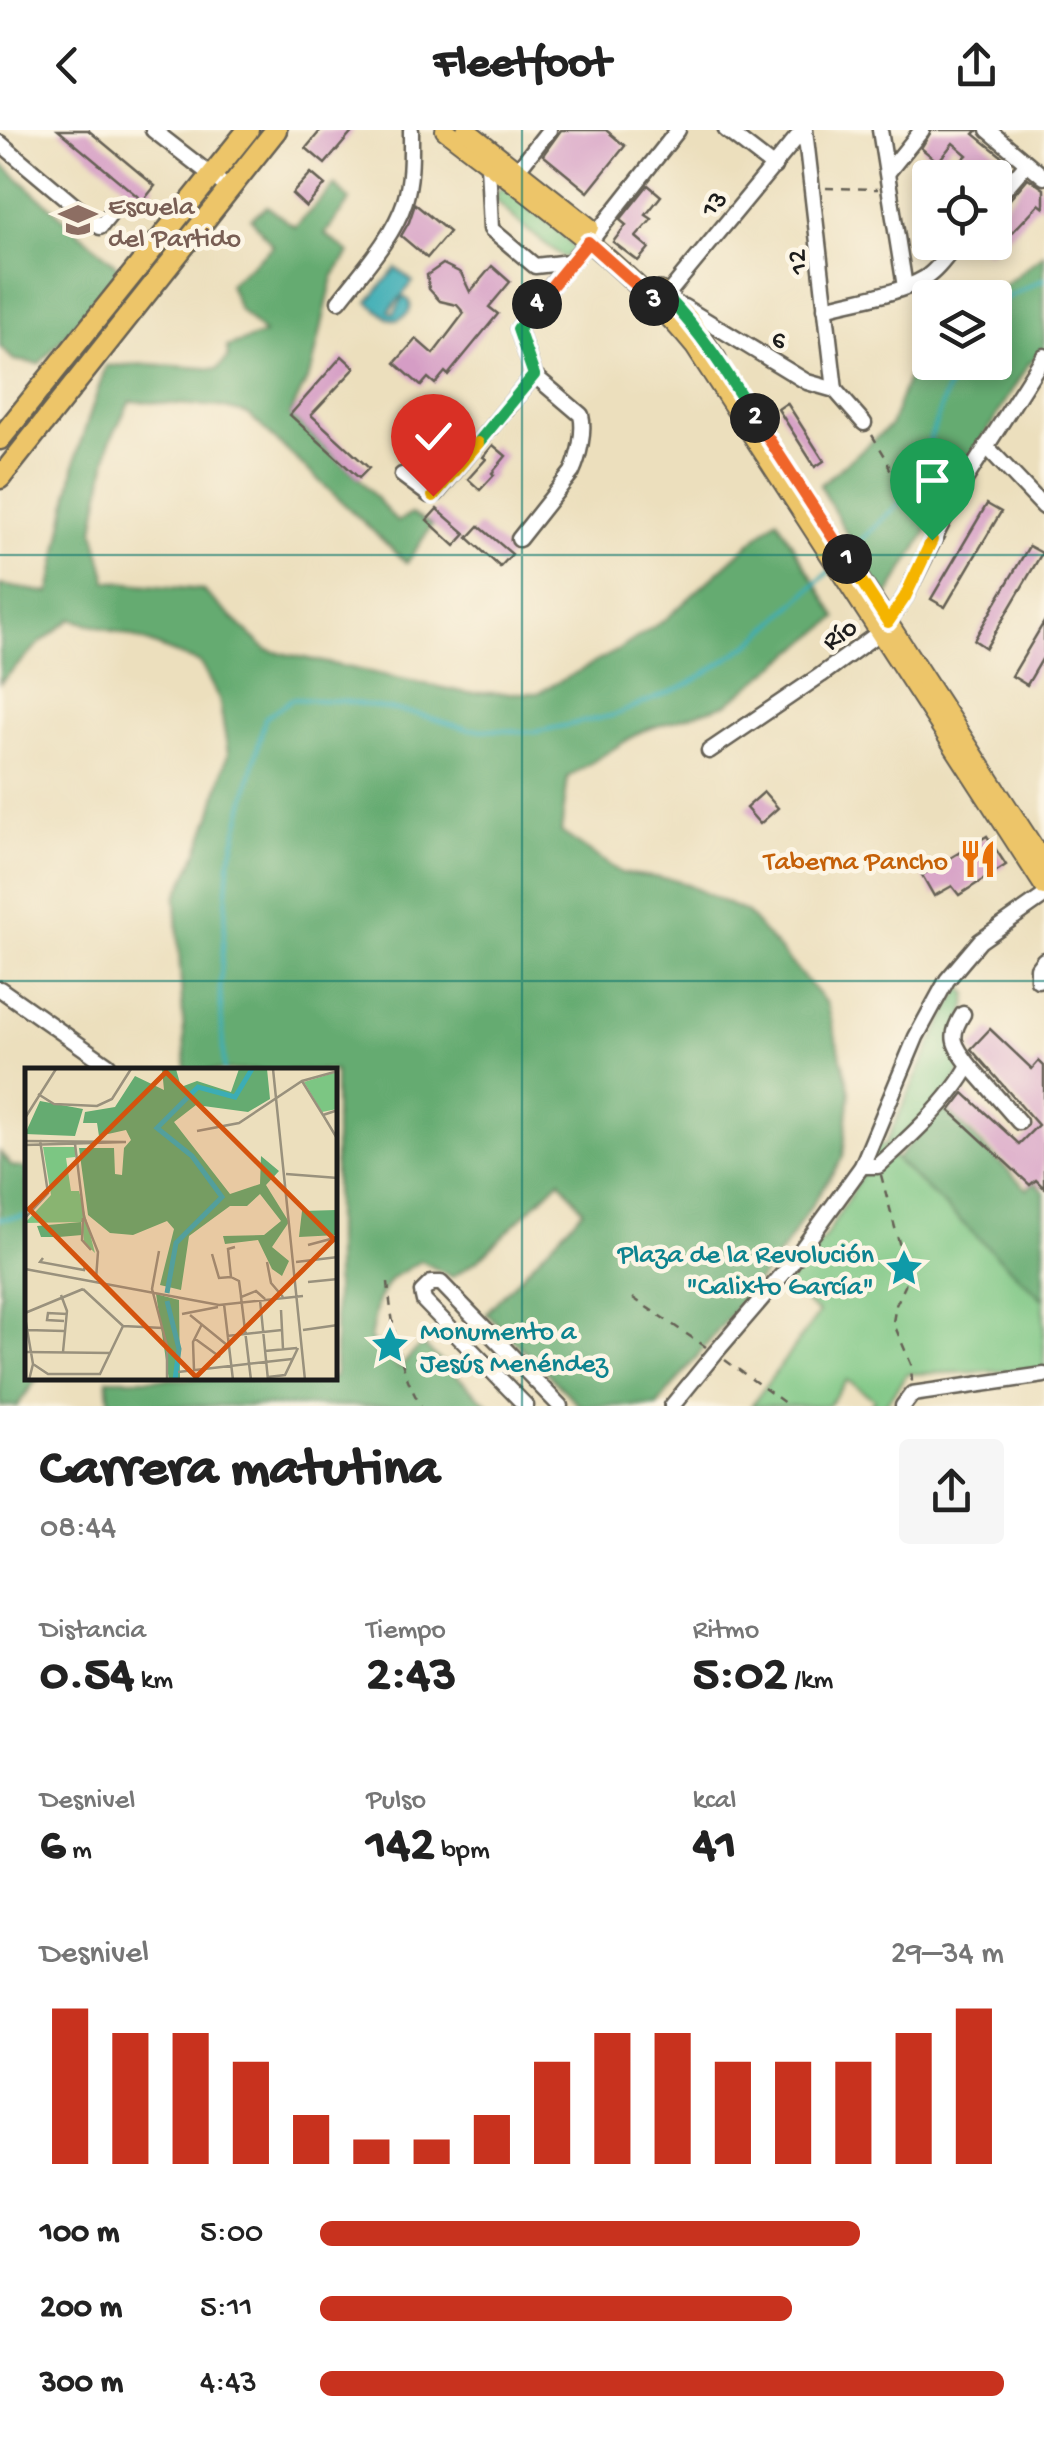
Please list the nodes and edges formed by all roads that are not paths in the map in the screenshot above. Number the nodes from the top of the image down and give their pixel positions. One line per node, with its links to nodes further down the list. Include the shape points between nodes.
1 (153, 130): 20 (street)
2 (248, 130): 20 (highway)
3 (276, 130): 23 (highway)
4 (411, 130): 30 (street, via 404,203)
5 (445, 130): 15 (main road)
6 (466, 130): 19 (main road)
7 (548, 130): 19 (street)
8 (678, 130): 25 (street)
9 (726, 130): 17 (street)
10 (804, 130): 17 (street, 13); 31 (street, 12)
11 (880, 130): 18 (street)
12 (922, 130): 18 (street)
13 (998, 133): 16 (street)
14 (0, 143): 24 (street, via 100,227)
15 (488, 163): 19 (main road); 27 (street, via 491,229 535,266)
16 (1028, 163): 21 (street); 22 (street)
17 (774, 167): 29 (street, 13)
18 (888, 172): 28 (street)
19 (513, 175): 25 (main road)
20 (211, 176): 23 (street); 36 (highway)
21 (1044, 177)
22 (1012, 181)
23 (229, 189): 39 (highway)
24 (117, 206)
25 (592, 238): 27 (street); 29 (main road)
26 (942, 260): 28 (street)
27 (570, 262): 33 (street, via 518,329)
28 (904, 287): 31 (street)
29 (662, 300): 34 (street, 6, via 807,382); 42 (main road, via 704,338)
30 (339, 302)
31 (825, 308): 34 (street, 12)
32 (1044, 356): 37 (street, Río)
33 (534, 375): 38 (street, via 436,494 429,496); 41 (street, via 575,408 583,423 575,467)
34 (835, 390): 35 (street, 6)
35 (864, 423)
36 (0, 439)
37 (986, 446): 40 (street); 42 (street, Río)
38 (402, 476)
39 (0, 478)
40 (1044, 507)
41 (519, 539)
42 (884, 627): 43 (street, Río); 44 (main road); 45 (main road)
43 (709, 751)
44 (1044, 863)
45 (1044, 886)
46 (1044, 896): 54 (street, via 980,941 946,980 916,1037)
47 (1044, 960): 48 (street)
48 (1038, 980)
49 (0, 989): 51 (street)
50 (963, 1014): 52 (street, via 955,1045)
51 (108, 1065)
52 (969, 1065): 53 (street); 54 (street, via 960,1084 909,1138)
53 (1018, 1122)
54 (870, 1166): 59 (street)
55 (1044, 1376): 56 (street)
56 (907, 1400)
57 (526, 1406): 58 (street, via 422,1292 441,1283)
58 (560, 1406)
59 (672, 1406)

